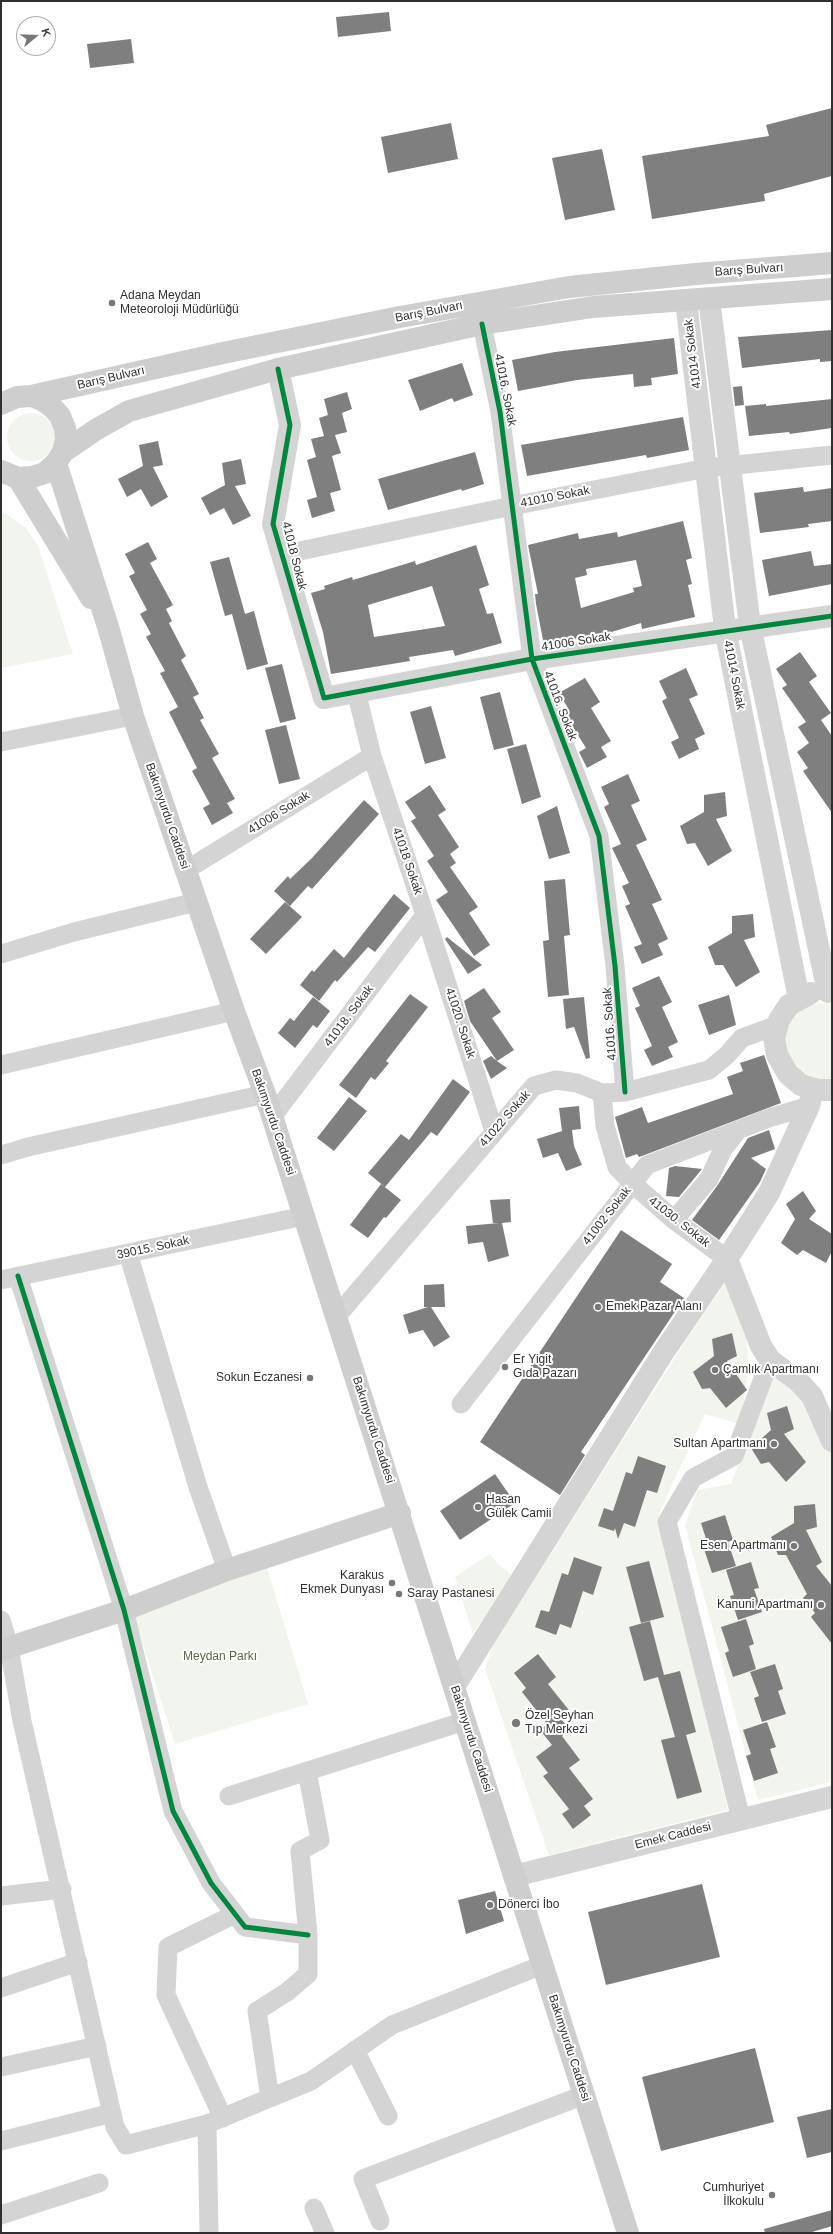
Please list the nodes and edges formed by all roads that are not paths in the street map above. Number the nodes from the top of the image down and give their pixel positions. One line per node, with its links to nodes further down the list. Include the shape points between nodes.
1 (832, 263): 2 (main road, Barış Bulvarı)
2 (696, 274): 4 (main road); 5 (main road, Barış Bulvarı, via 569,288)
3 (832, 289): 4 (main road, Barış Bulvarı)
4 (697, 300): 6 (main road, Barış Bulvarı, via 593,307); 13 (street, 41014 Sokak); 14 (street, 41014 Sokak)
5 (400, 317): 7 (main road); 9 (main road, Barış Bulvarı)
6 (482, 324): 7 (main road, Barış Bulvarı); 16 (street, 41016. Sokak, via 500,412)
7 (406, 341): 8 (main road, Barış Bulvarı)
8 (278, 369): 12 (main road, Barış Bulvarı, via 129,411 96,429); 17 (street, 41018 Sokak, via 290,425 273,524)
9 (31, 396): 10 (main road, Barış Bulvarı, via 17,397); 12 (main road, via 42,400 60,416 66,440)
10 (1, 404)
11 (832, 455): 13 (street, 41010 Sokak)
12 (60, 458): 15 (main road, Barış Bulvarı, via 46,473 32,478); 20 (main road, Bakımyurdu Caddesi)
13 (728, 465): 14 (street, 41010 Sokak); 19 (street, 41014 Sokak)
14 (707, 468): 16 (street, 41010 Sokak); 21 (street, 41014 Sokak)
15 (7, 476): 20 (main road, Bakımyurdu Caddesi)
16 (512, 506): 17 (street, 41010 Sokak); 22 (street, 41016. Sokak)
17 (281, 555): 24 (street, 41018 Sokak)
18 (832, 616): 19 (street, 41006 Sokak)
19 (750, 626): 21 (street, 41006 Sokak); 32 (street, 41014 Sokak)
20 (109, 630): 25 (main road, Bakımyurdu Caddesi)
21 (725, 630): 22 (street, 41006 Sokak); 33 (street, 41014 Sokak)
22 (532, 658): 23 (street, 41006 Sokak); 37 (street, 41016. Sokak, via 598,836 615,966)
23 (356, 692): 24 (street, 41006 Sokak); 27 (street, 41018 Sokak)
24 (324, 698)
25 (133, 716): 26 (street); 28 (main road, Bakımyurdu Caddesi)
26 (1, 742)
27 (372, 756): 28 (street, 41006 Sokak); 30 (street, 41018 Sokak)
28 (186, 870): 29 (main road, Bakımyurdu Caddesi)
29 (196, 902): 31 (street, via 74,932); 34 (main road, Bakımyurdu Caddesi)
30 (425, 915): 41 (street, 41018. Sokak); 43 (street, 41020. Sokak)
31 (1, 954)
32 (830, 991): 33 (street, via 808,993)
33 (799, 999): 35 (street, via 789,1005)
34 (234, 1011): 36 (street); 39 (main road, Bakımyurdu Caddesi)
35 (778, 1025): 37 (street, 41022 Sokak, via 742,1038 709,1070); 40 (street, via 774,1038 780,1062 788,1074)
36 (1, 1065)
37 (625, 1092): 38 (street, 41022 Sokak)
38 (602, 1093): 43 (street, 41022 Sokak, via 577,1083 556,1080 534,1086); 45 (street, 41030. Sokak, via 605,1126 617,1167)
39 (265, 1094): 41 (main road, Bakımyurdu Caddesi); 44 (street)
40 (818, 1095): 42 (street, 41002 Sokak); 49 (street, via 769,1193)
41 (272, 1117): 46 (main road, Bakımyurdu Caddesi)
42 (739, 1129): 45 (street, 41002 Sokak, via 647,1165); 47 (street, via 723,1149 709,1179)
43 (494, 1131): 51 (street, 41022 Sokak)
44 (1, 1155)
45 (632, 1183): 47 (street, 41030. Sokak); 53 (street, 41002 Sokak)
46 (304, 1216): 48 (street, 39015. Sokak); 51 (main road, Bakımyurdu Caddesi)
47 (674, 1220): 49 (street, 41030. Sokak)
48 (128, 1253): 50 (street, 39015. Sokak); 56 (street, via 198,1487)
49 (727, 1259): 52 (street, via 761,1346); 60 (street, via 663,1353)
50 (10, 1278): 57 (street)
51 (336, 1317): 55 (main road, Bakımyurdu Caddesi)
52 (770, 1360): 54 (street, via 798,1381 812,1396); 65 (street, via 734,1456 693,1478 667,1522)
53 (461, 1404)
54 (832, 1441)
55 (400, 1513): 56 (main road); 60 (main road, Bakımyurdu Caddesi)
56 (227, 1570): 57 (main road)
57 (124, 1610): 59 (main road); 69 (street, via 173,1811 211,1883)
58 (1, 1620): 59 (street)
59 (5, 1648): 67 (street)
60 (454, 1687): 61 (main road, Bakımyurdu Caddesi)
61 (465, 1721): 62 (street); 66 (main road, Bakımyurdu Caddesi)
62 (307, 1771): 63 (street); 70 (street, via 320,1840 300,1850)
63 (229, 1796)
64 (832, 1797): 65 (street, Emek Caddesi)
65 (741, 1819): 66 (street, Emek Caddesi)
66 (514, 1876): 72 (main road, Bakımyurdu Caddesi)
67 (62, 1889): 68 (street); 71 (street)
68 (1, 1896)
69 (235, 1914): 70 (street, via 245,1927); 81 (street, via 168,1947 166,1995)
70 (308, 1935): 78 (street, via 308,1974 287,1992 257,2011)
71 (78, 1962): 73 (street); 74 (street)
72 (542, 1964): 75 (street, via 392,2025); 77 (main road, Bakımyurdu Caddesi)
73 (1, 1988)
74 (97, 2046): 76 (street); 79 (street)
75 (355, 2050): 78 (street, via 311,2081); 80 (street)
76 (1, 2067)
77 (584, 2095): 86 (street, via 363,2179); 89 (main road, Bakımyurdu Caddesi)
78 (270, 2098): 81 (street)
79 (112, 2113): 81 (street, via 115,2127 126,2145); 82 (street)
80 (388, 2116)
81 (215, 2121): 87 (street)
82 (1, 2142)
83 (99, 2183): 85 (street)
84 (314, 2208): 88 (street)
85 (1, 2215)
86 (380, 2220)
87 (209, 2233)
88 (324, 2233)
89 (628, 2233)

